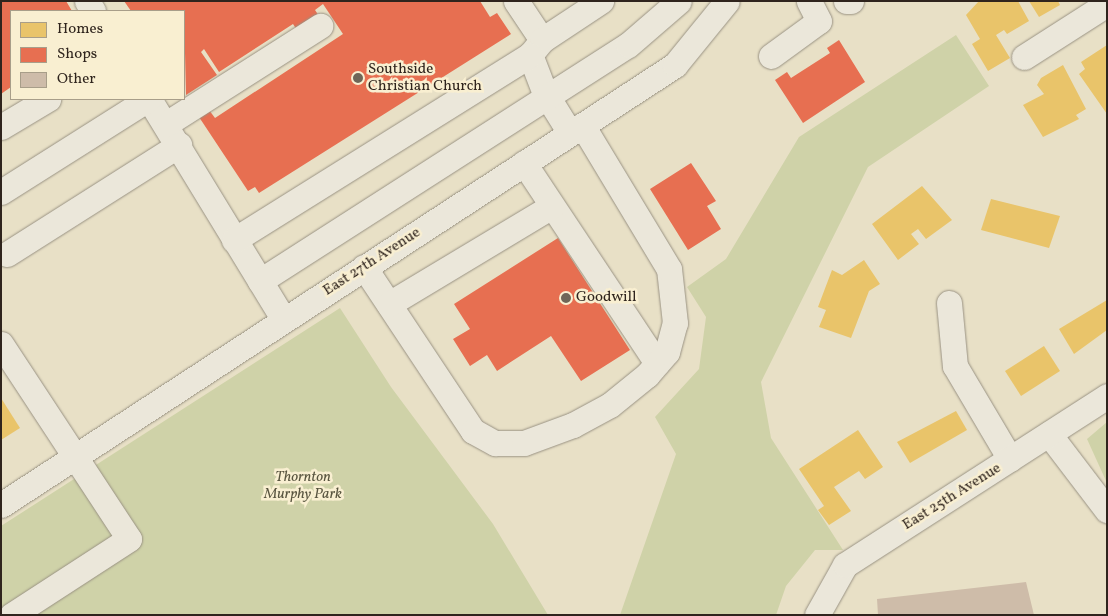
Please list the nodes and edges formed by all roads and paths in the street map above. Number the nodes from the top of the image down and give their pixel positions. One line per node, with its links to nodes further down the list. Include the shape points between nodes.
1 (516, 1): 11 (street)
2 (600, 1): 11 (street)
3 (679, 1): 14 (street, via 628,45)
4 (694, 1): 9 (street)
5 (809, 1): 12 (street, via 819,22)
6 (846, 1): 7 (street)
7 (851, 1)
8 (1107, 4): 13 (street)
9 (720, 10): 20 (street, East 27th Avenue, via 675,65)
10 (320, 26): 18 (street)
11 (536, 48): 14 (street); 25 (street)
12 (771, 56)
13 (1024, 57)
14 (547, 96): 20 (street); 28 (street)
15 (46, 100): 19 (street)
16 (147, 100): 23 (street)
17 (150, 100): 18 (street)
18 (166, 124): 21 (street)
19 (1, 127)
20 (576, 129): 22 (street, East 27th Avenue); 33 (street, via 669,269 675,322 667,352)
21 (179, 145): 25 (street); 26 (street)
22 (524, 163): 24 (street); 27 (street, East 27th Avenue)
23 (1, 192)
24 (552, 206): 30 (street); 33 (street)
25 (234, 240): 28 (street)
26 (3, 252)
27 (364, 267): 30 (street); 31 (street, East 27th Avenue)
28 (260, 281): 31 (street)
29 (949, 303): 37 (street, via 955,366)
30 (389, 304): 33 (street, via 473,431 495,443 524,442 573,425 610,405)
31 (284, 320): 36 (street, East 27th Avenue)
32 (1, 344): 36 (street)
33 (657, 363)
34 (1107, 396): 35 (street, East 25th Avenue)
35 (1050, 434): 37 (street, East 25th Avenue); 39 (street)
36 (75, 456): 38 (street, East 27th Avenue); 40 (street, via 129,539)
37 (1010, 460): 41 (street, East 25th Avenue, via 845,565)
38 (1, 505)
39 (1107, 510)
40 (12, 615)
41 (817, 615)

